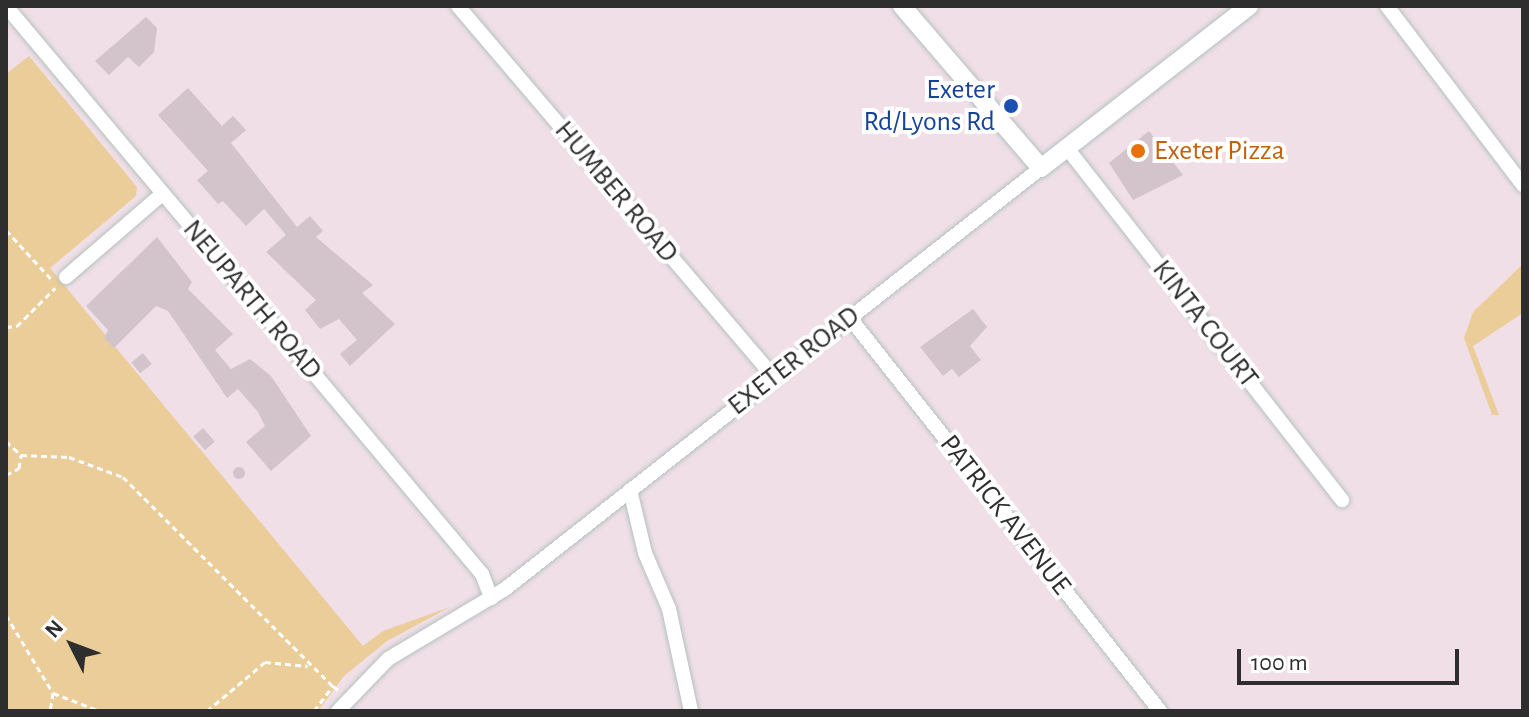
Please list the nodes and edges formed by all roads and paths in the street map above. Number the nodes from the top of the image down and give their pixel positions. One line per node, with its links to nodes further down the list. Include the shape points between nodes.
1 (6, 6): 9 (street, NEUPARTH ROAD)
2 (458, 6): 14 (street, HUMBER ROAD)
3 (902, 6): 7 (main road)
4 (1249, 6): 6 (main road, EXETER ROAD)
5 (1387, 6): 8 (street)
6 (1067, 148): 7 (main road, EXETER ROAD); 19 (street, KINTA COURT)
7 (1041, 168): 12 (street, EXETER ROAD)
8 (1523, 185)
9 (162, 194): 11 (street); 20 (street, NEUPARTH ROAD, via 476,567)
10 (6, 230): 11 (path)
11 (62, 281): 13 (path, via 17,326)
12 (850, 318): 14 (street, EXETER ROAD); 31 (street, PATRICK AVENUE)
13 (6, 327)
14 (774, 377): 18 (street, EXETER ROAD)
15 (6, 441): 16 (path)
16 (21, 455): 17 (path, via 19,468); 22 (path, via 69,457 123,477)
17 (6, 475)
18 (630, 490): 20 (street, EXETER ROAD); 30 (street, via 645,553 669,609)
19 (1342, 500)
20 (491, 598): 25 (street, EXETER ROAD, via 388,659)
21 (6, 615): 24 (path)
22 (310, 666): 23 (path); 28 (path, via 265,662)
23 (333, 686): 25 (path); 29 (path)
24 (53, 693): 26 (path); 27 (path)
25 (342, 705)
26 (50, 711)
27 (100, 711)
28 (207, 711)
29 (314, 711)
30 (691, 711)
31 (1160, 711)

